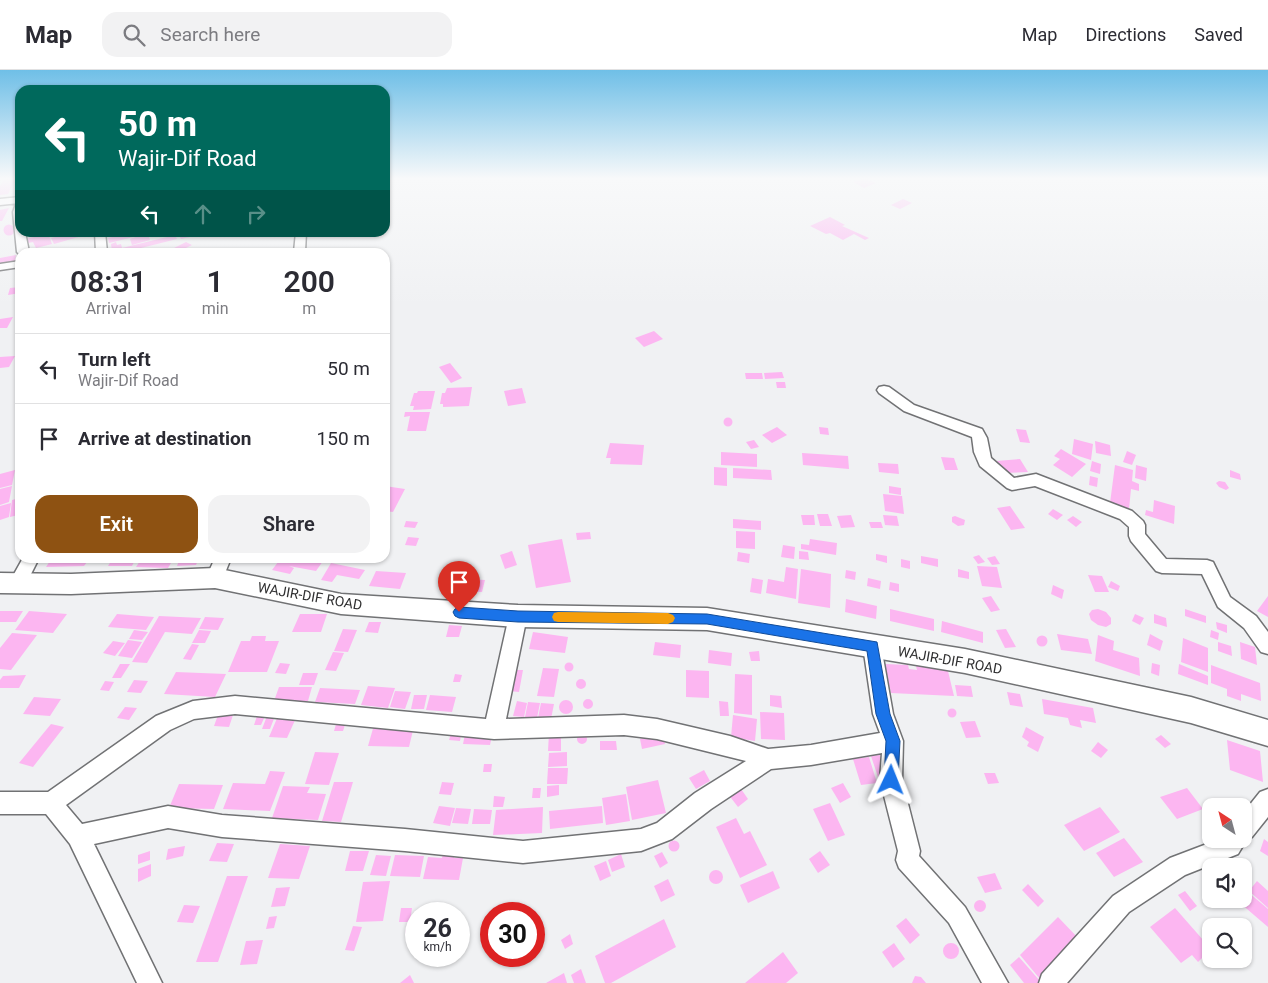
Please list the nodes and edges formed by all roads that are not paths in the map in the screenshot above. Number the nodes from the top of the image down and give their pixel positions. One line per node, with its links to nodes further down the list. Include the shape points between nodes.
1 (15, 265): 2 (street)
2 (0, 267)
3 (884, 390): 9 (street, via 908,408 977,433 981,453 993,470 1012,484 1036,480 1126,515 1137,525 1137,536 1162,566 1207,567 1224,602 1250,622)
4 (27, 563): 6 (street)
5 (219, 568): 6 (main road, WAJIR-DIF ROAD, via 71,584); 7 (main road, WAJIR-DIF ROAD, via 341,604)
6 (9, 583)
7 (518, 616): 8 (main road, WAJIR-DIF ROAD, via 707,619); 10 (street)
8 (872, 646): 11 (main road, WAJIR-DIF ROAD, via 1100,689 1191,710); 12 (street, via 883,714)
9 (1268, 646)
10 (494, 729): 13 (street, via 624,725 730,746); 16 (street, via 235,705 193,710 162,723)
11 (1268, 733)
12 (893, 741): 13 (street); 21 (street, via 891,780 909,851 907,860 957,915)
13 (768, 759): 18 (street, via 664,831 641,840 523,852 222,826 168,816)
14 (1268, 800): 17 (street)
15 (0, 803): 16 (street)
16 (51, 803): 18 (street)
17 (1252, 820)
18 (78, 836): 20 (street)
19 (1225, 848): 22 (street, via 1178,866 1121,904)
20 (150, 983)
21 (996, 983)
22 (1051, 983)

